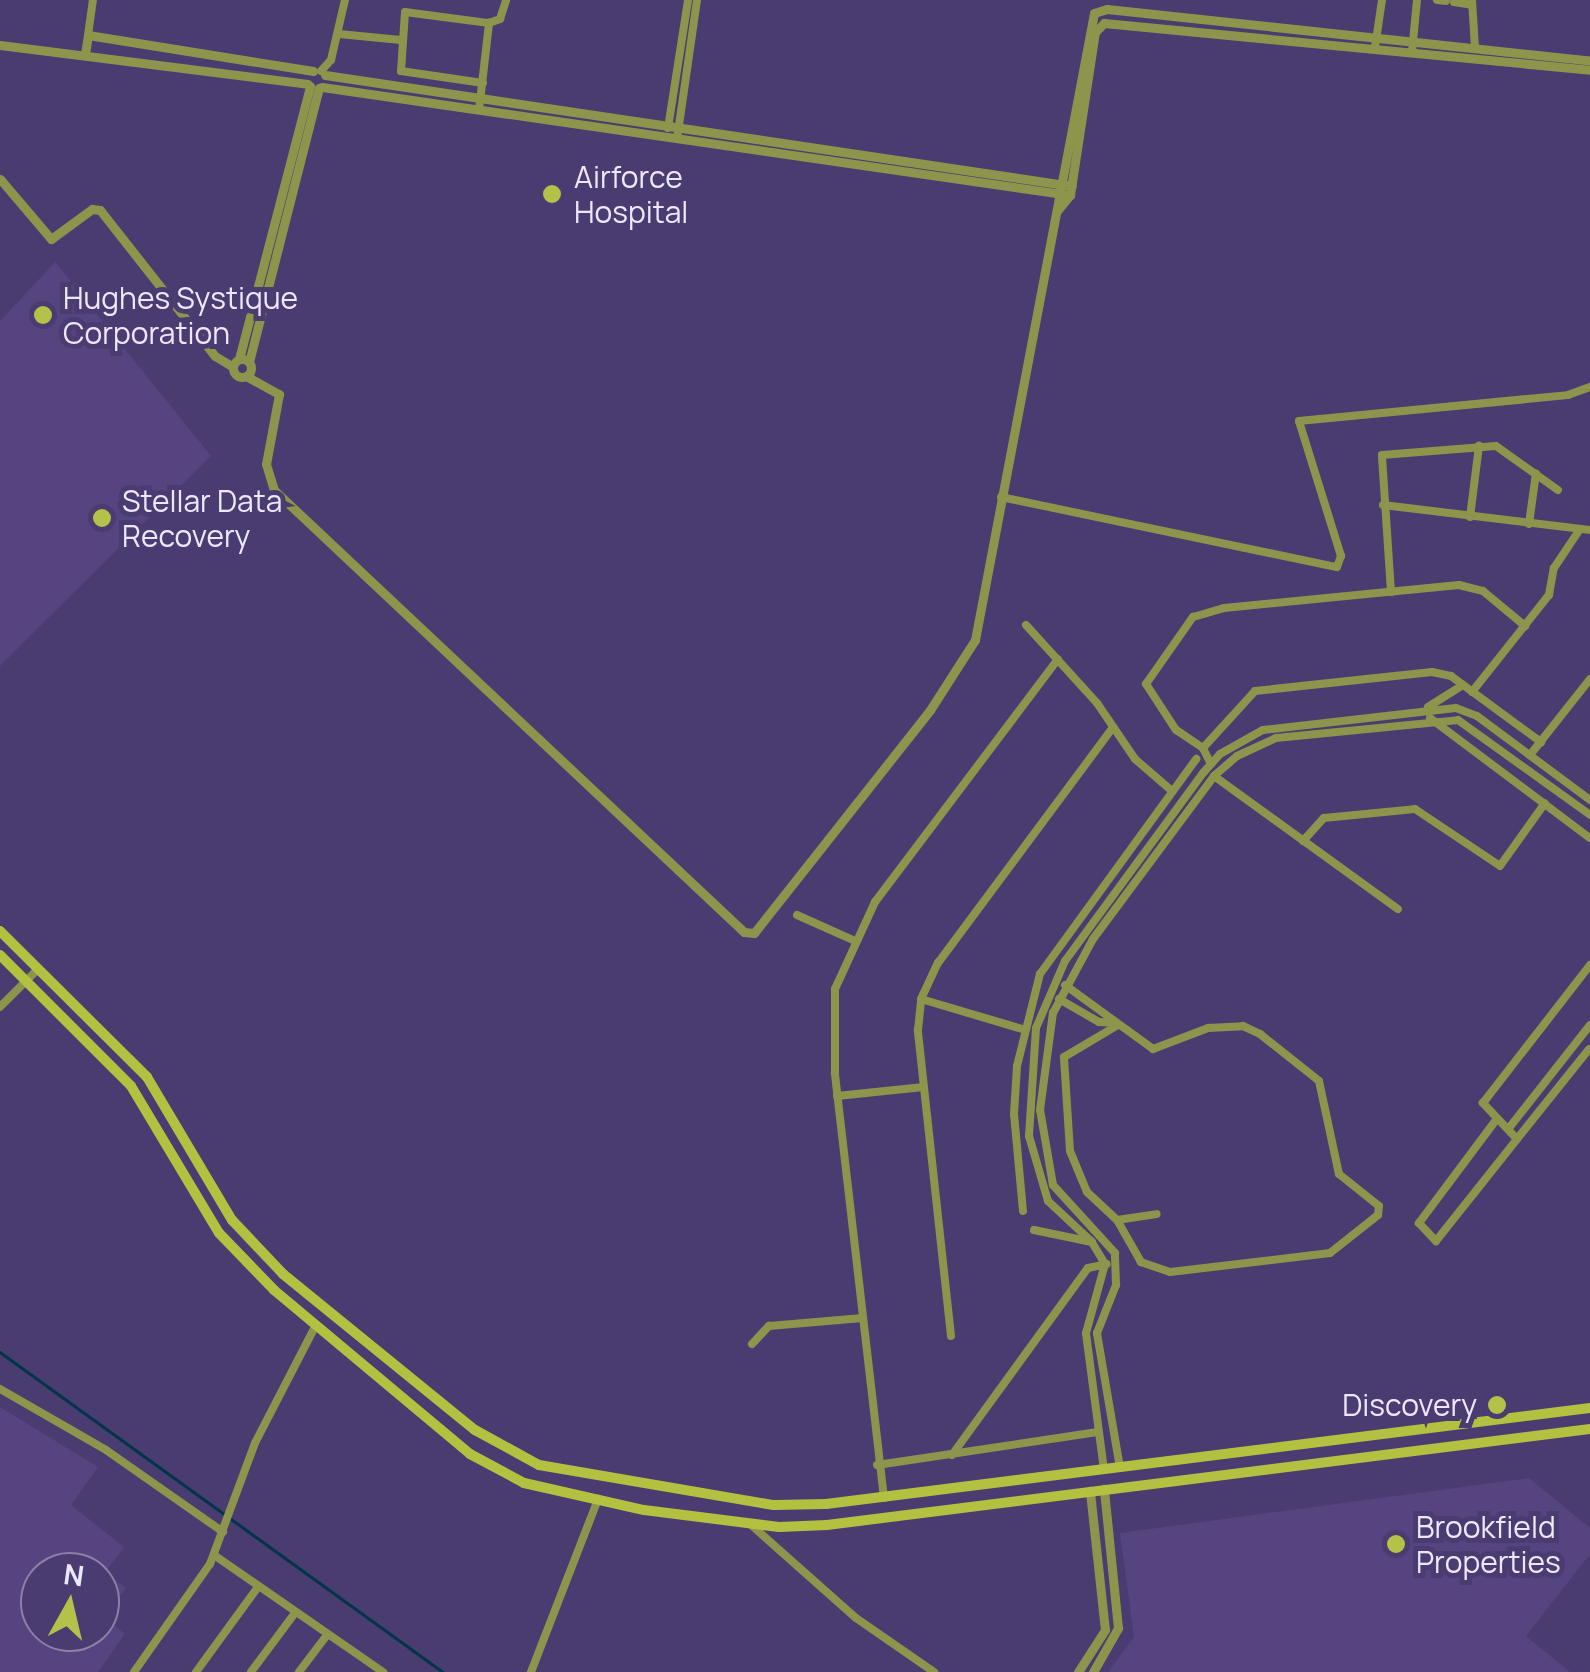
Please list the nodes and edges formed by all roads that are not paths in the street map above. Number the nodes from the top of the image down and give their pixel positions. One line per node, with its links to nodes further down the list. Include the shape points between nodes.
1 (93, 0): 13 (street)
2 (345, 0): 12 (street)
3 (506, 0): 11 (street, via 500,19)
4 (688, 0): 27 (street)
5 (697, 0): 27 (street)
6 (1382, 0): 15 (street)
7 (1417, 0): 17 (street)
8 (1438, 0): 9 (street)
9 (1450, 2): 10 (street)
10 (1472, 2): 18 (street)
11 (489, 23): 14 (street, via 407,10); 23 (street)
12 (339, 34): 14 (street); 22 (street)
13 (88, 35): 19 (street); 22 (street)
14 (402, 40): 23 (street, via 401,71)
15 (1375, 42): 17 (street); 30 (street, via 1098,10 1090,18); 31 (street, via 1104,23 1096,32)
16 (0, 45): 19 (street)
17 (1413, 47): 18 (street); 21 (street)
18 (1475, 48): 20 (street)
19 (85, 54): 24 (street)
20 (1590, 61)
21 (1590, 70)
22 (320, 72): 24 (street); 24 (street); 25 (street)
23 (483, 83): 25 (street)
24 (315, 86): 26 (street); 33 (street)
25 (481, 98): 26 (street); 27 (street)
26 (480, 110): 28 (street)
27 (673, 127): 28 (street); 30 (street)
28 (672, 138): 30 (street)
29 (0, 179): 33 (street, via 51,239 100,210 215,356)
30 (1058, 189): 31 (street); 32 (street)
31 (1071, 190): 32 (street)
32 (1056, 211): 39 (street)
33 (240, 363): 34 (street); 34 (street)
34 (246, 376): 39 (street, via 279,394 266,464 274,490 748,934 758,931 971,650)
35 (1590, 386): 39 (street, via 1568,395 1300,421 1341,556 1338,567)
36 (1480, 446): 37 (street, via 1506,450); 40 (street, via 1382,455); 41 (street)
37 (1536, 472): 38 (street); 42 (street)
38 (1558, 490)
39 (1000, 497)
40 (1383, 505): 41 (street); 45 (street)
41 (1470, 517): 42 (street)
42 (1529, 524): 43 (street)
43 (1580, 529): 44 (street); 47 (street, via 1554,568 1549,595)
44 (1590, 530)
45 (1391, 592): 47 (street, via 1473,587); 56 (street, via 1224,608 1184,624 1146,684 1176,730)
46 (1026, 626): 48 (street)
47 (1525, 626): 51 (street)
48 (1058, 660): 54 (street); 71 (street)
49 (1590, 679): 55 (street)
50 (1463, 685): 51 (street); 52 (street); 56 (street, via 1432,672 1255,691)
51 (1472, 692): 55 (street)
52 (1428, 708): 57 (street, via 1466,710); 59 (street, via 1286,723 1239,742)
53 (1430, 718): 60 (street, via 1276,738 1237,756); 64 (street); 65 (street, via 1476,728)
54 (1113, 726): 61 (street, via 1135,759); 78 (street, via 938,963)
55 (1541, 742): 57 (street)
56 (1203, 748): 59 (street)
57 (1530, 755): 62 (street)
58 (1196, 759): 61 (street)
59 (1211, 764): 63 (street)
60 (1214, 776): 63 (street); 67 (street)
61 (1173, 791): 63 (street); 82 (street, via 1054,949)
62 (1588, 795)
63 (1188, 802): 76 (street); 77 (street)
64 (1545, 803): 66 (street); 67 (street, via 1500,866 1415,809 1324,818)
65 (1590, 816)
66 (1590, 838)
67 (1302, 840): 68 (street)
68 (1398, 910)
69 (797, 915): 71 (street)
70 (0, 931): 74 (main road)
71 (853, 940): 87 (street, via 833,1006)
72 (0, 955): 75 (main road)
73 (1590, 965): 88 (street, via 1483,1103)
74 (38, 969): 75 (street); 91 (main road, via 147,1077)
75 (26, 981): 79 (street); 92 (main road, via 131,1086)
76 (1051, 985): 77 (street); 83 (street)
77 (1062, 992): 80 (street); 80 (street, via 1099,1022); 84 (street)
78 (922, 1000): 82 (street); 86 (street)
79 (0, 1008)
80 (1116, 1024): 95 (street, via 1095,1044 1068,1051 1064,1064 1073,1166 1087,1192); 95 (street, via 1159,1050 1208,1028 1243,1026 1260,1034 1319,1081 1339,1174 1380,1210 1339,1251 1170,1272 1141,1262)
81 (1590, 1025): 89 (street)
82 (1022, 1029): 83 (street); 93 (street, via 1014,1114)
83 (1036, 1033): 84 (street); 97 (street, via 1028,1116 1036,1174 1056,1211)
84 (1047, 1036): 99 (street, via 1040,1110 1052,1184 1108,1241)
85 (1590, 1048): 90 (street)
86 (924, 1087): 87 (street); 102 (street)
87 (837, 1096): 100 (street)
88 (1496, 1120): 89 (street); 90 (street, via 1420,1230 1438,1240)
89 (1509, 1128): 90 (street)
90 (1517, 1139)
91 (204, 1174): 92 (main road); 118 (main road, via 232,1220 283,1274 493,1442 539,1465 612,1479 774,1505)
92 (189, 1184): 101 (main road, via 219,1233)
93 (1023, 1211)
94 (1158, 1214): 95 (street)
95 (1117, 1220)
96 (1034, 1230): 97 (street)
97 (1092, 1242): 98 (street)
98 (1105, 1264): 99 (street); 107 (street, via 1086,1334); 110 (street, via 1088,1268)
99 (1116, 1264): 106 (street, via 1113,1296 1097,1327)
100 (863, 1318): 103 (street, via 769,1326); 111 (street)
101 (316, 1325): 117 (main road, via 497,1472); 121 (street, via 255,1442)
102 (950, 1336)
103 (752, 1344)
104 (0, 1389): 121 (street)
105 (1590, 1408): 112 (main road)
106 (1109, 1415): 107 (street); 112 (street)
107 (1095, 1417): 109 (street)
108 (1590, 1428): 114 (main road)
109 (1098, 1432): 110 (street); 113 (street)
110 (952, 1454): 111 (street)
111 (877, 1465): 116 (street)
112 (1120, 1468): 113 (main road)
113 (1104, 1470): 116 (main road)
114 (1104, 1489): 115 (main road); 125 (street)
115 (1090, 1491): 120 (main road); 126 (street)
116 (884, 1498): 118 (main road)
117 (598, 1499): 119 (main road); 133 (street)
118 (826, 1504): 120 (main road)
119 (749, 1523): 120 (main road); 134 (street, via 856,1618)
120 (827, 1525)
121 (225, 1527): 122 (street)
122 (214, 1555): 123 (street); 128 (street)
123 (258, 1587): 124 (street); 129 (street)
124 (295, 1613): 127 (street); 130 (street)
125 (1118, 1628): 126 (street); 136 (street)
126 (1104, 1630): 135 (street)
127 (327, 1636): 131 (street); 132 (street)
128 (134, 1672)
129 (196, 1672)
130 (251, 1672)
131 (299, 1672)
132 (383, 1672)
133 (531, 1672)
134 (934, 1672)
135 (1078, 1672)
136 (1093, 1672)

